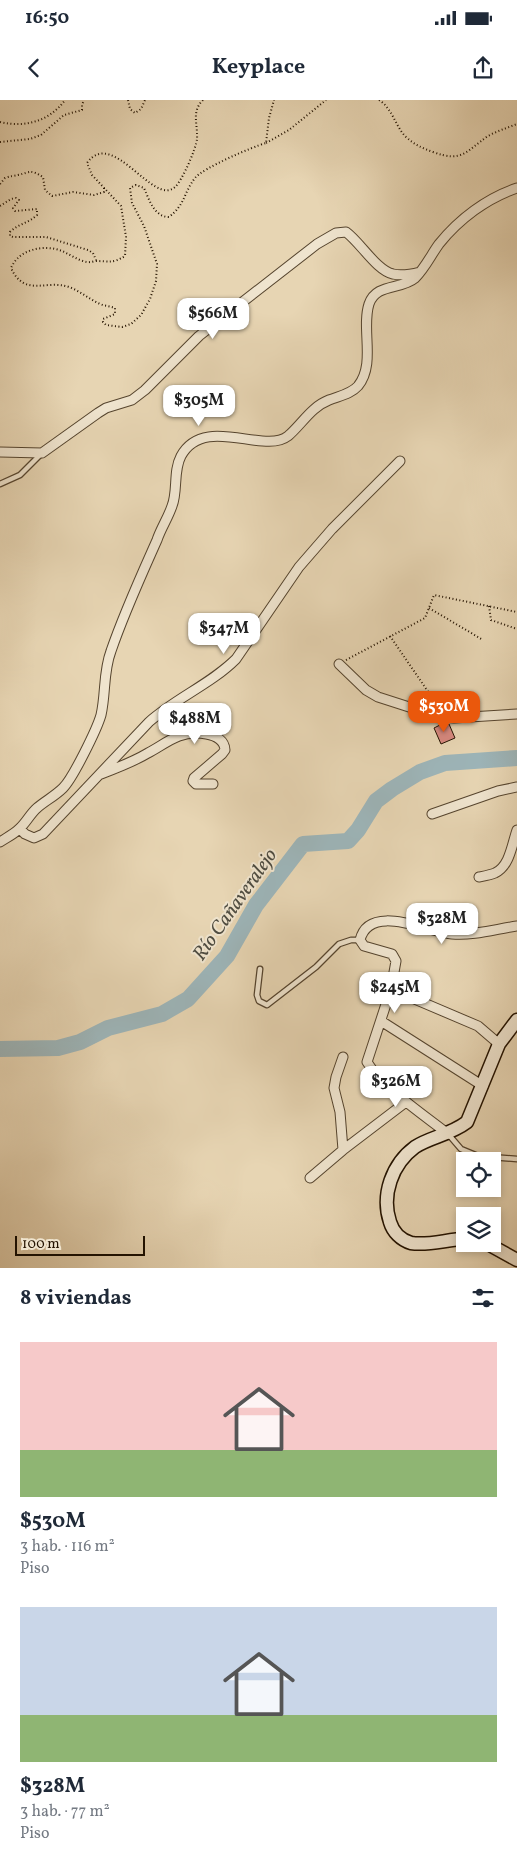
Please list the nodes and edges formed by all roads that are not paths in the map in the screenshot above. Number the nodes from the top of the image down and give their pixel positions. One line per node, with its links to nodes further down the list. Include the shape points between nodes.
1 (517, 188): 2 (street, via 501,193 466,217 440,244)
2 (420, 272): 4 (street, via 392,274 380,267 346,232 336,233 199,336 132,400 106,408); 13 (street, via 411,281 374,295 369,304 366,366 356,388 316,407 285,438 276,441 222,436 204,438 186,449 180,458 173,503 108,658 97,727 71,779 36,809)
3 (0, 452): 4 (street)
4 (42, 453): 6 (lane, via 20,475)
5 (400, 461): 9 (street, via 332,528 299,567 236,659 225,670 164,708)
6 (0, 484)
7 (339, 664): 8 (street, via 378,697 437,716)
8 (517, 714)
9 (98, 775): 10 (street, via 131,762 180,735 203,733 225,745 222,754 194,778 196,784); 13 (street, via 43,834 34,838)
10 (213, 784)
11 (517, 787): 12 (street)
12 (432, 814)
13 (20, 828): 15 (street)
14 (517, 830): 16 (street, via 503,867)
15 (0, 842)
16 (479, 877)
17 (517, 926): 18 (street, via 454,934 398,920 385,921 366,927)
18 (360, 940): 19 (lane, via 339,944 316,967 267,1004 259,1001 257,995); 20 (street, via 364,946 392,954 396,961)
19 (260, 969)
20 (391, 989): 22 (street); 23 (street, via 478,1026)
21 (517, 1020): 23 (street)
22 (381, 1021): 25 (street); 26 (street, via 366,1062 372,1072)
23 (499, 1044): 25 (street)
24 (343, 1057): 28 (street, via 334,1088 340,1112)
25 (483, 1086): 27 (street, via 467,1122)
26 (406, 1102): 27 (street); 28 (street)
27 (448, 1134): 29 (lane, via 462,1149 478,1156); 31 (street, via 416,1146 402,1159 386,1193 387,1212 396,1233 411,1242)
28 (342, 1150): 30 (street)
29 (517, 1159)
30 (310, 1178)
31 (456, 1240)
32 (501, 1251): 33 (street)
33 (517, 1260)

